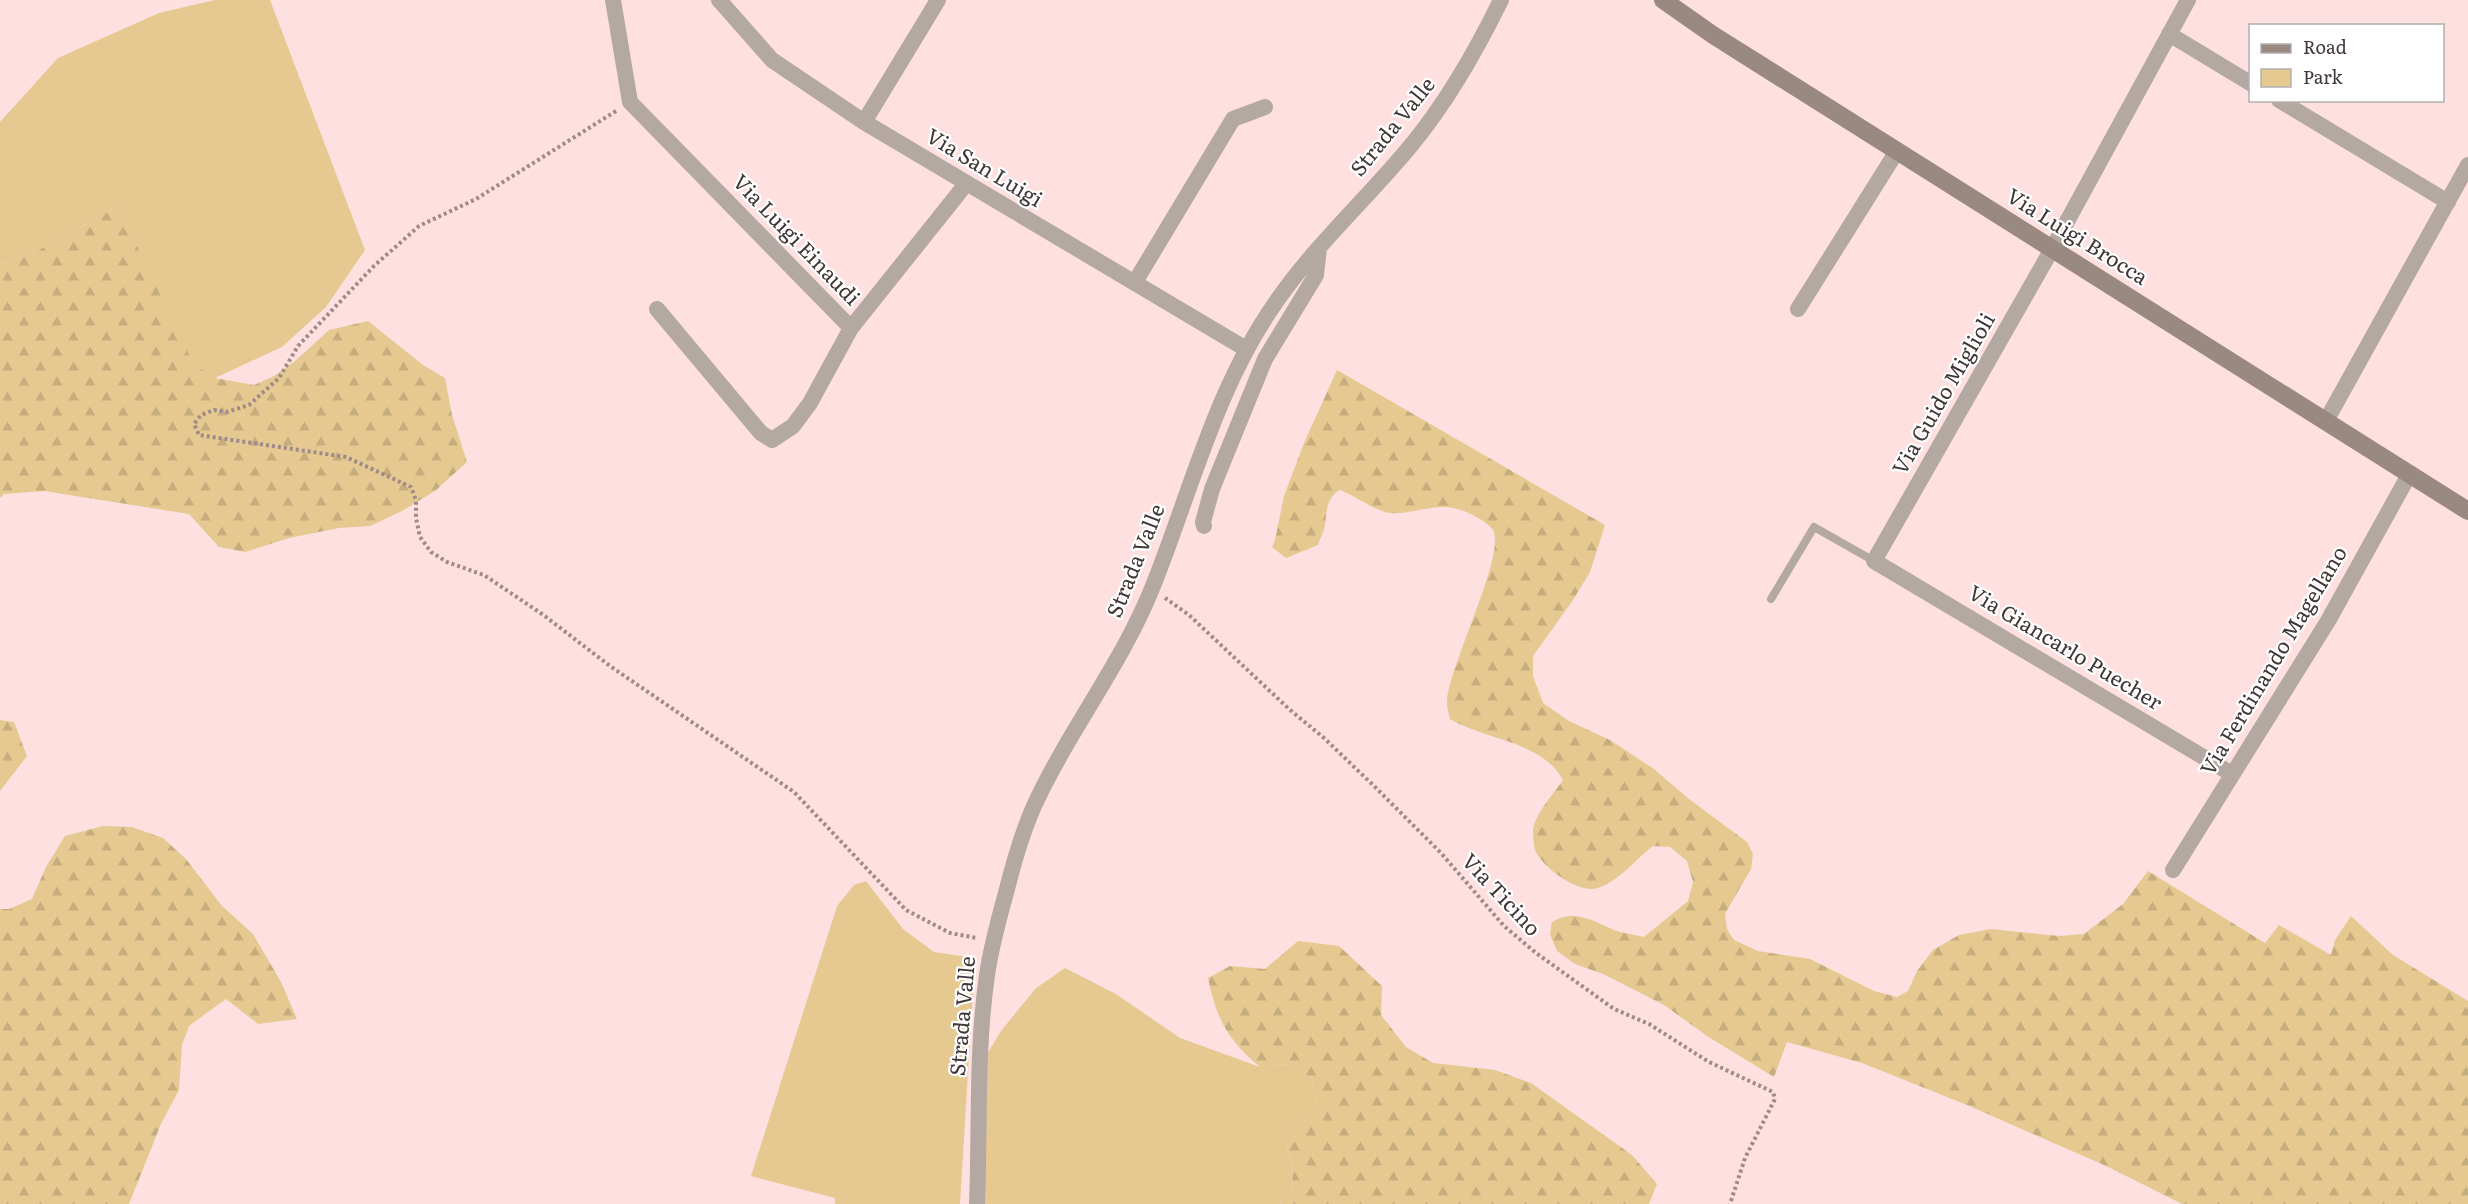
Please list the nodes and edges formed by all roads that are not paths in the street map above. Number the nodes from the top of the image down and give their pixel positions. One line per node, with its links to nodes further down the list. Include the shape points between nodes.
1 (613, 0): 21 (street, Via Luigi Einaudi, via 630,102)
2 (719, 0): 11 (street, Via San Luigi, via 772,60)
3 (938, 0): 11 (street)
4 (1501, 0): 16 (street, Strada Valle, via 1449,96 1412,144)
5 (1663, 0): 12 (street, Via Luigi Brocca)
6 (2188, 0): 7 (street, Via Guido Miglioli)
7 (2169, 34): 8 (street); 17 (street, Via Guido Miglioli)
8 (2249, 82)
9 (2282, 102): 15 (street)
10 (1265, 107): 18 (street, via 1233,119)
11 (864, 122): 14 (street, Via San Luigi)
12 (1897, 151): 17 (street, Via Luigi Brocca); 20 (street)
13 (2468, 165): 15 (street)
14 (966, 184): 18 (street, Via San Luigi); 21 (street, Via Luigi Einaudi)
15 (2448, 202): 23 (street)
16 (1319, 248): 22 (street, Strada Valle, via 1275,303); 26 (street, via 1316,275 1265,359 1235,429 1212,489)
17 (2052, 249): 23 (street, Via Luigi Brocca); 27 (street, Via Guido Miglioli)
18 (1135, 282): 22 (street, Via San Luigi)
19 (657, 309): 21 (street, via 761,433 772,440 793,426 810,403)
20 (1798, 309)
21 (851, 328)
22 (1246, 349): 31 (street, Strada Valle, via 1211,428 1152,590 1125,646 1033,808 1015,859 993,941 983,1017)
23 (2326, 421): 24 (street, Via Luigi Brocca)
24 (2410, 473): 25 (street, Via Luigi Brocca); 29 (street, Via Ferdinando Magellano, via 2328,621)
25 (2468, 511)
26 (1204, 526)
27 (1874, 561): 28 (lane, via 1814,527); 29 (street, Via Giancarlo Puecher)
28 (1771, 599)
29 (2232, 774): 30 (street, Via Ferdinando Magellano)
30 (2173, 870)
31 (977, 1204)

